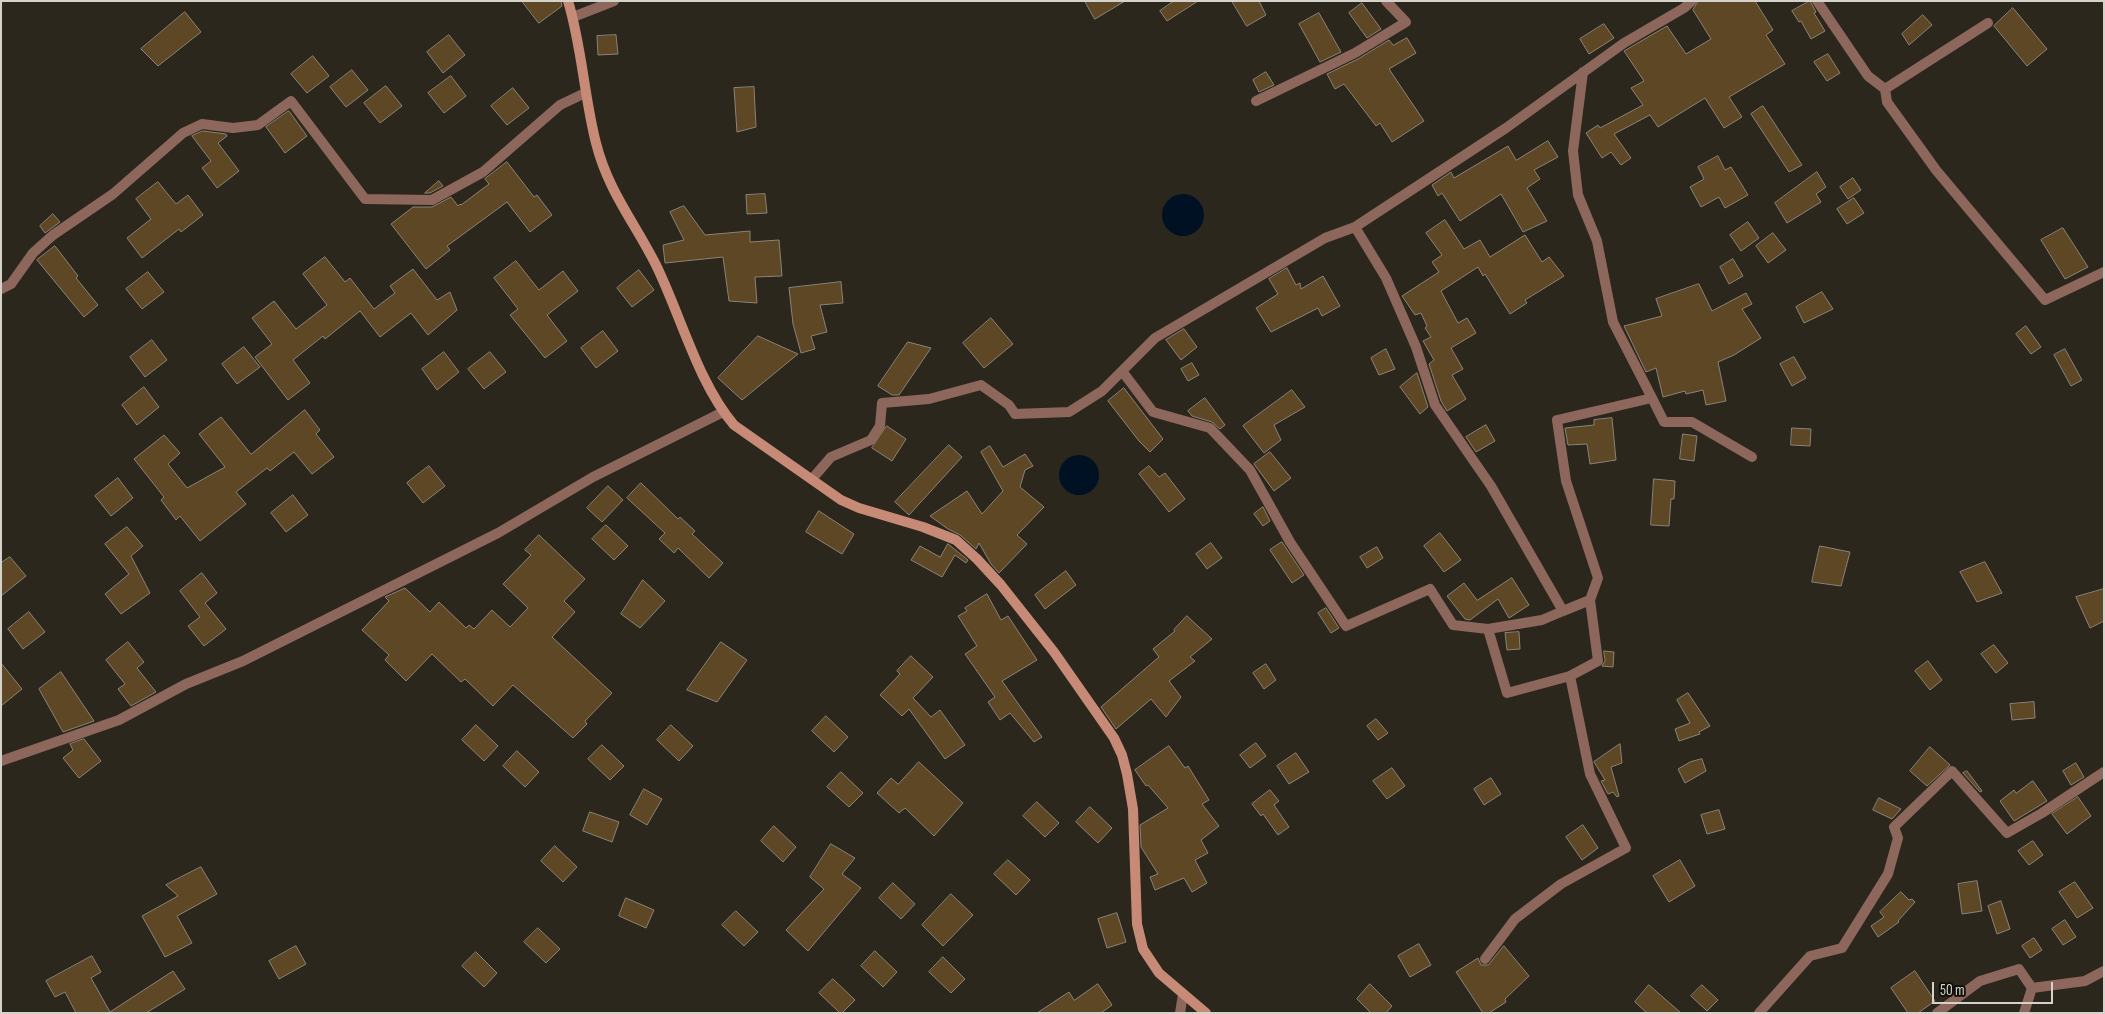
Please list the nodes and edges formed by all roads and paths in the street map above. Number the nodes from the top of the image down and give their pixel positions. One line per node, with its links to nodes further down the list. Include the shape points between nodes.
1 (568, 1): 6 (street)
2 (614, 1): 6 (street)
3 (1386, 1): 11 (street, via 1406,22 1354,53)
4 (1692, 1): 8 (street)
5 (1817, 1): 9 (street, via 1868,76)
6 (573, 17): 10 (street)
7 (1988, 23): 9 (street)
8 (1583, 72): 12 (street, via 1506,128); 16 (street, via 1573,151 1578,194 1597,241 1613,322)
9 (1885, 89): 13 (street, via 1887,102 1936,170 2045,300)
10 (585, 93): 14 (street, via 560,105 483,172 432,200 365,199 292,101 258,125 233,128 202,124 183,133 113,194 53,235 33,253 11,284); 17 (street, via 596,145 611,184 656,265)
11 (1256, 102)
12 (1355, 227): 15 (street, via 1325,238 1155,338); 21 (street, via 1386,278 1416,347 1435,405 1491,486)
13 (2104, 272)
14 (1, 289)
15 (1122, 371): 19 (street, via 1102,391 1069,412 1014,414 1010,405 981,385 929,399 882,403 880,426 871,440 831,457); 22 (street, via 1153,412 1210,428 1250,470 1290,542 1346,626 1430,589 1453,625)
16 (1652, 398): 18 (street, via 1664,422 1692,422); 20 (street, via 1557,420 1566,481 1598,578)
17 (723, 412): 19 (street, via 734,425); 24 (street, via 593,477 498,533 243,661 186,684 119,720)
18 (1752, 457)
19 (812, 479): 29 (street, via 841,500 859,508 956,540 1001,585 1054,652 1114,738 1122,755 1133,809 1137,924 1143,949 1159,973)
20 (1590, 600): 21 (street); 23 (street, via 1598,661)
21 (1563, 611): 22 (street, via 1542,620)
22 (1488, 628): 23 (street, via 1507,693)
23 (1570, 676): 26 (street, via 1590,774 1626,848 1562,884 1515,919)
24 (1, 761)
25 (2104, 772): 32 (street, via 2007,833 1952,771 1894,827 1898,838 1888,874 1842,948 1810,956)
26 (1485, 959)
27 (2104, 971): 28 (street, via 2085,981)
28 (2032, 988): 33 (street, via 2019,969 1980,981); 34 (street)
29 (1183, 994): 30 (street); 31 (street)
30 (1180, 1013)
31 (1206, 1013)
32 (1759, 1013)
33 (1937, 1013)
34 (2024, 1013)

